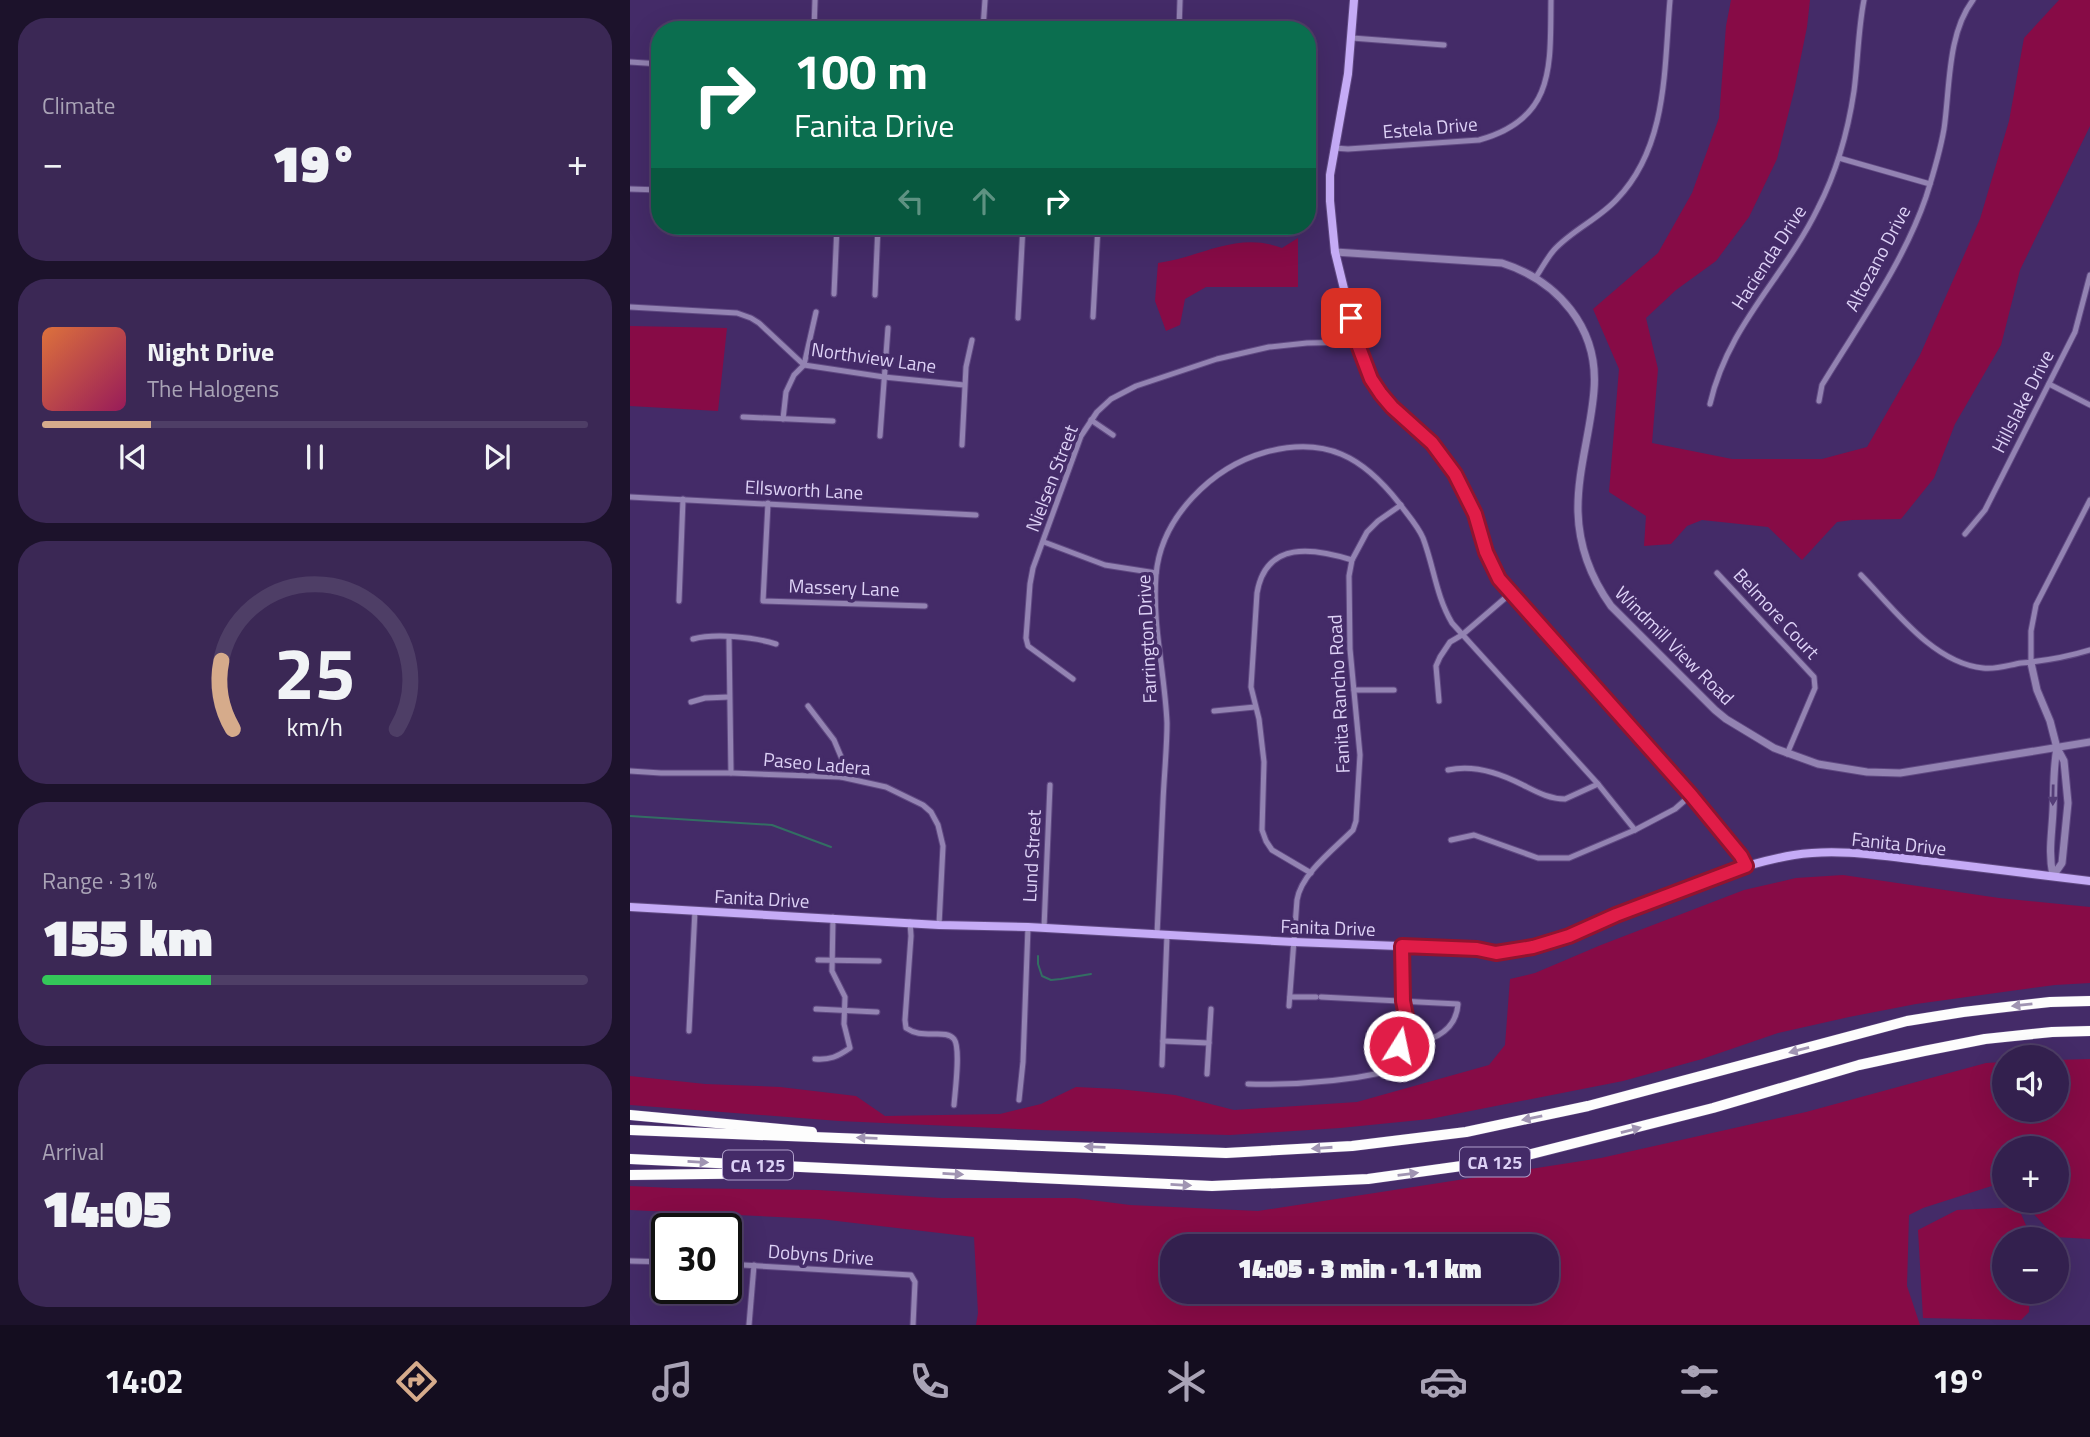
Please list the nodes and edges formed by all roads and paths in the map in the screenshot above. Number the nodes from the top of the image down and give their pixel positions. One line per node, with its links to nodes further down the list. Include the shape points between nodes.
1 (815, 0): 9 (street)
2 (985, 0): 10 (street)
3 (1180, 0): 11 (street)
4 (1354, 0): 12 (main road)
5 (1551, 0): 16 (street, Estela Drive, via 1546,82 1533,106 1514,126 1479,140)
6 (1670, 0): 27 (street, via 1662,103 1645,156 1616,201 1554,250)
7 (1864, 0): 17 (street, Hacienda Drive, via 1854,91)
8 (1973, 0): 18 (street, Altozano Drive, via 1957,30 1944,131)
9 (814, 21)
10 (984, 21)
11 (1179, 21)
12 (1352, 38): 13 (street); 16 (main road)
13 (1444, 45)
14 (630, 62): 15 (street)
15 (651, 63)
16 (1334, 148): 25 (main road, via 1330,201)
17 (1839, 158): 18 (street); 42 (street, Hacienda Drive, via 1800,241 1739,329)
18 (1930, 184): 41 (street, Altozano Drive, via 1904,249 1822,385)
19 (630, 189): 20 (street)
20 (651, 190)
21 (836, 235): 28 (street)
22 (878, 235): 29 (street)
23 (1023, 235): 33 (street)
24 (1098, 235): 32 (street)
25 (1335, 252): 27 (street, Windmill View Road, via 1490,261); 36 (main road)
26 (2090, 275): 39 (street, Hillslake Drive, via 2075,332)
27 (1536, 277): 83 (street, Windmill View Road, via 1569,307 1592,358 1594,391 1578,511 1583,549 1595,581 1611,606 1715,710 1749,735)
28 (834, 294)
29 (876, 295)
30 (630, 307): 37 (street, Northview Lane, via 737,313 759,323)
31 (816, 312): 37 (street)
32 (1093, 317)
33 (1018, 318)
34 (888, 328): 38 (street)
35 (972, 340): 40 (street)
36 (1357, 342): 46 (street, Nielsen Street, via 1283,345 1217,359 1127,390); 63 (main road, via 1381,394 1432,443 1455,474 1475,514 1486,552)
37 (804, 365): 38 (street, Northview Lane); 45 (street, via 787,387)
38 (884, 377): 40 (street, Northview Lane); 49 (street)
39 (2049, 384): 43 (street); 57 (street, Hillslake Drive, via 1985,510)
40 (964, 385): 50 (street)
41 (1819, 401)
42 (1710, 404)
43 (2090, 405)
44 (743, 417): 45 (street)
45 (783, 419): 47 (street)
46 (1091, 420): 48 (street); 58 (street, Nielsen Street, via 1081,436)
47 (833, 421)
48 (1113, 435)
49 (880, 436)
50 (962, 445)
51 (630, 496): 52 (street, Ellsworth Lane)
52 (683, 499): 54 (street, Ellsworth Lane); 64 (street)
53 (2090, 500): 71 (street, via 2036,606)
54 (768, 503): 56 (street, Ellsworth Lane); 65 (street, Massery Lane, via 763,601)
55 (1401, 505): 59 (street, Fanita Rancho Road, via 1370,529); 60 (street, Farrington Drive, via 1376,475 1343,454 1294,447 1250,457 1211,480 1193,497 1172,527); 66 (street, Farrington Drive, via 1422,536 1442,605)
56 (976, 515)
57 (1965, 534)
58 (1044, 542): 60 (street, via 1105,565); 72 (street, Nielsen Street, via 1031,576 1027,642)
59 (1352, 560): 73 (street, Fanita Rancho Road, via 1348,611); 79 (street, via 1295,551 1277,559 1263,573 1254,633 1251,687)
60 (1156, 573): 104 (street, Farrington Drive, via 1167,723)
61 (1717, 573): 83 (street, Belmore Court, via 1814,677 1815,688)
62 (1861, 575): 71 (street, via 1946,657 1987,669)
63 (1511, 593): 66 (street); 90 (main road)
64 (678, 601)
65 (925, 606)
66 (1462, 635): 77 (street, via 1450,642 1436,666); 88 (street, Farrington Drive)
67 (729, 638): 68 (street); 69 (street); 75 (street)
68 (693, 639)
69 (776, 644)
70 (2090, 650): 71 (street)
71 (2031, 663): 82 (street)
72 (1073, 679)
73 (1354, 690): 74 (street); 94 (street, Fanita Rancho Road, via 1360,755 1356,821 1353,830)
74 (1394, 690)
75 (729, 697): 76 (street); 86 (street)
76 (691, 702)
77 (1439, 702)
78 (808, 706): 87 (street, via 835,740 842,759)
79 (1255, 707): 80 (street); 94 (street, via 1264,762 1264,838 1272,850)
80 (1214, 711)
81 (2090, 742): 82 (street, Windmill View Road)
82 (2057, 748): 83 (street, Windmill View Road, via 1900,773 1850,771); 95 (street, one-way to 95, via 2049,857); 95 (street, via 2064,761 2068,803 2062,863)
83 (1787, 754)
84 (630, 771): 86 (street, Paseo Ladera)
85 (1448, 771): 88 (street, via 1479,769 1559,799)
86 (731, 773): 87 (street, Paseo Ladera)
87 (841, 777): 101 (street, Paseo Ladera, via 886,787 931,813 943,846)
88 (1598, 784): 91 (street, Farrington Drive)
89 (1050, 785): 103 (street, Lund Street)
90 (1691, 795): 91 (street); 93 (main road)
91 (1635, 830): 92 (street, via 1562,859 1538,858 1474,835)
92 (1451, 841)
93 (1746, 866): 95 (main road, Fanita Drive, via 1824,852); 107 (main road, Fanita Drive, via 1533,947 1496,953)
94 (1311, 873): 106 (street, Fanita Rancho Road, via 1298,895)
95 (2053, 876): 96 (main road, Fanita Drive)
96 (2090, 881)
97 (630, 907): 98 (main road, Fanita Drive)
98 (695, 910): 99 (main road, Fanita Drive); 119 (street)
99 (833, 917): 100 (main road, Fanita Drive); 109 (street)
100 (910, 922): 101 (main road, Fanita Drive); 129 (street, via 906,1028 917,1034 953,1037 957,1053)
101 (939, 925): 102 (main road, Fanita Drive)
102 (1028, 927): 103 (main road, Fanita Drive); 128 (street)
103 (1044, 928): 104 (main road, Fanita Drive)
104 (1157, 935): 105 (main road, Fanita Drive)
105 (1167, 935): 106 (main road, Fanita Drive); 121 (street)
106 (1294, 942): 107 (main road, Fanita Drive); 111 (street, Fanita Rancho Road)
107 (1402, 946): 112 (street)
108 (818, 960): 109 (street)
109 (832, 960): 110 (street); 117 (street)
110 (879, 961)
111 (1290, 997): 112 (street); 114 (street, Fanita Rancho Road)
112 (1403, 1001): 123 (street, via 1406,1016); 123 (street, via 1458,1003 1457,1014 1443,1033)
113 (2090, 1001): 132 (highway, CA 125, one-way to 132, via 1907,1021 1588,1106 1466,1132 1371,1144 1226,1153)
114 (1289, 1006)
115 (816, 1009): 117 (street)
116 (1211, 1009): 122 (street)
117 (845, 1010): 118 (street); 124 (street, via 850,1048 829,1060)
118 (877, 1012)
119 (689, 1031)
120 (2090, 1031): 134 (highway, CA 125, one-way to 120, via 1212,1186 1368,1179 1512,1159 1924,1051 1997,1038)
121 (1163, 1041): 122 (street); 125 (street)
122 (1209, 1043): 126 (street)
123 (1399, 1046): 127 (street, via 1386,1072 1314,1083)
124 (815, 1059)
125 (1162, 1065)
126 (1207, 1074)
127 (1248, 1084)
128 (1019, 1100)
129 (954, 1105)
130 (630, 1115): 132 (highway)
131 (630, 1129): 132 (highway, CA 125)
132 (843, 1137)
133 (630, 1159): 134 (highway, CA 125, one-way to 134)
134 (885, 1171): 135 (highway)
135 (630, 1175)
136 (631, 1261): 137 (street)
137 (651, 1262)
138 (742, 1265): 139 (street, Dobyns Drive)
139 (754, 1265): 140 (street); 141 (street, Dobyns Drive, via 913,1276)
140 (750, 1325)
141 (913, 1325)

